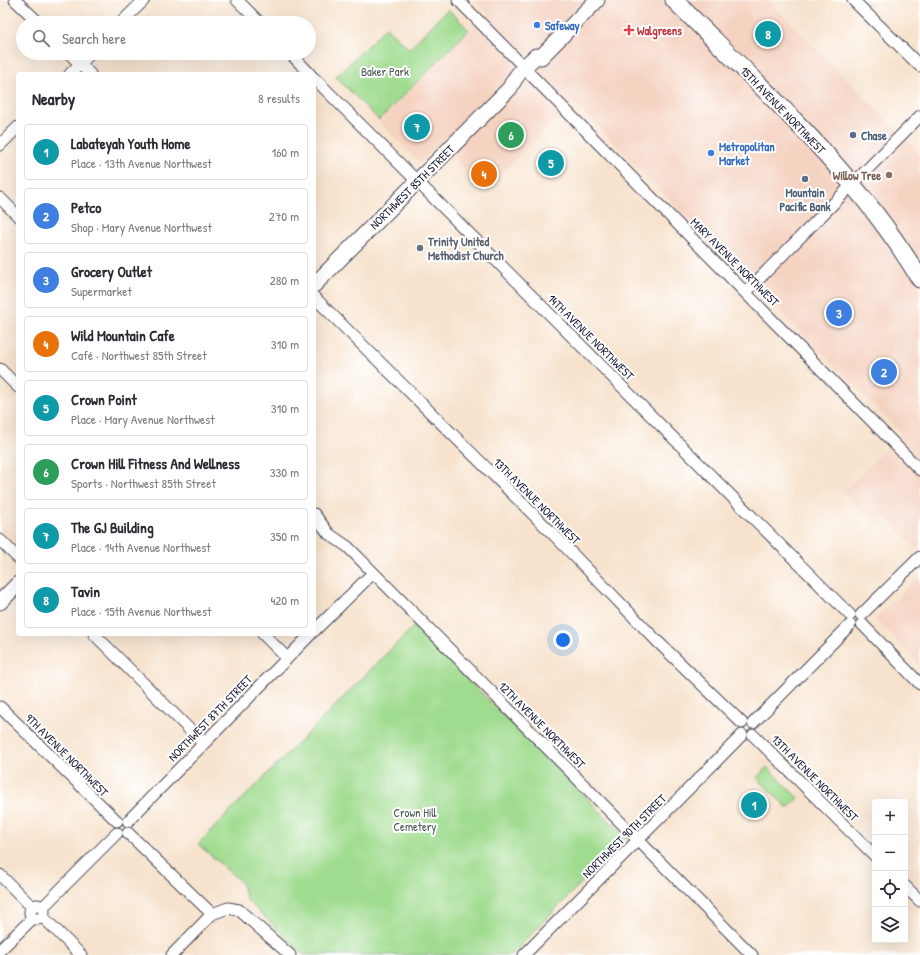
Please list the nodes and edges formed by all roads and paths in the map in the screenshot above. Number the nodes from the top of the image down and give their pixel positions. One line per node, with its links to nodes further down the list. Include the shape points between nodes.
1 (16, 0): 8 (street)
2 (144, 0): 9 (street)
3 (237, 0): 10 (street)
4 (458, 0): 16 (street, MARY AVENUE NORTHWEST)
5 (597, 0): 16 (main road, NORTHWEST 85TH STREET, via 541,57 536,56)
6 (674, 0): 25 (main road, 15TH AVENUE NORTHWEST, via 805,132)
7 (853, 0): 15 (street)
8 (32, 16)
9 (128, 16)
10 (253, 16)
11 (76, 60): 14 (street)
12 (84, 60): 14 (street)
13 (297, 60): 19 (street)
14 (80, 64): 17 (street); 18 (street)
15 (920, 66)
16 (527, 70): 24 (main road, NORTHWEST 85TH STREET, via 521,84 510,88); 30 (street, MARY AVENUE NORTHWEST)
17 (72, 72)
18 (88, 72)
19 (308, 72)
20 (316, 80): 24 (street, 14TH AVENUE NORTHWEST)
21 (920, 116): 25 (street)
22 (16, 129): 23 (street)
23 (0, 145)
24 (418, 181): 29 (main road, NORTHWEST 85TH STREET); 42 (street, 14TH AVENUE NORTHWEST)
25 (852, 184): 28 (main road, 15TH AVENUE NORTHWEST, via 886,226); 30 (street)
26 (0, 198): 27 (street)
27 (16, 214)
28 (917, 273)
29 (316, 284)
30 (746, 292): 34 (street, MARY AVENUE NORTHWEST)
31 (316, 299): 50 (street, 13TH AVENUE NORTHWEST, via 657,641)
32 (0, 369): 33 (street)
33 (16, 385)
34 (920, 470)
35 (316, 517): 39 (street, 12TH AVENUE NORTHWEST, via 329,534 348,548)
36 (0, 540): 37 (street)
37 (16, 556)
38 (920, 557): 42 (street)
39 (373, 573): 43 (street); 57 (street, 12TH AVENUE NORTHWEST)
40 (16, 586): 41 (main road)
41 (0, 602)
42 (856, 620): 48 (street, 14TH AVENUE NORTHWEST); 50 (street)
43 (316, 629)
44 (96, 636): 53 (street)
45 (265, 636): 47 (street)
46 (309, 636): 47 (street, NORTHWEST 87TH STREET)
47 (287, 658): 53 (street, NORTHWEST 87TH STREET)
48 (920, 684)
49 (0, 706): 55 (street, 9TH AVENUE NORTHWEST)
50 (748, 723): 51 (street, via 739,729); 52 (street, via 756,730)
51 (742, 735): 52 (street, via 747,738); 57 (street, NORTHWEST 90TH STREET)
52 (753, 735): 58 (street, 13TH AVENUE NORTHWEST)
53 (203, 743): 54 (street, NORTHWEST 87TH STREET)
54 (128, 821): 55 (street, via 122,819); 56 (street, via 131,827)
55 (117, 827): 56 (street, via 122,835); 62 (street)
56 (128, 833): 63 (street)
57 (638, 839): 65 (street, NORTHWEST 90TH STREET); 69 (street, 12TH AVENUE NORTHWEST)
58 (872, 853)
59 (0, 875): 62 (street)
60 (908, 889): 61 (street)
61 (920, 901)
62 (38, 912): 64 (street); 66 (street)
63 (212, 914): 67 (street); 68 (street, via 228,908 239,910)
64 (0, 950)
65 (526, 954)
66 (82, 955)
67 (172, 955)
68 (290, 955)
69 (752, 955)

